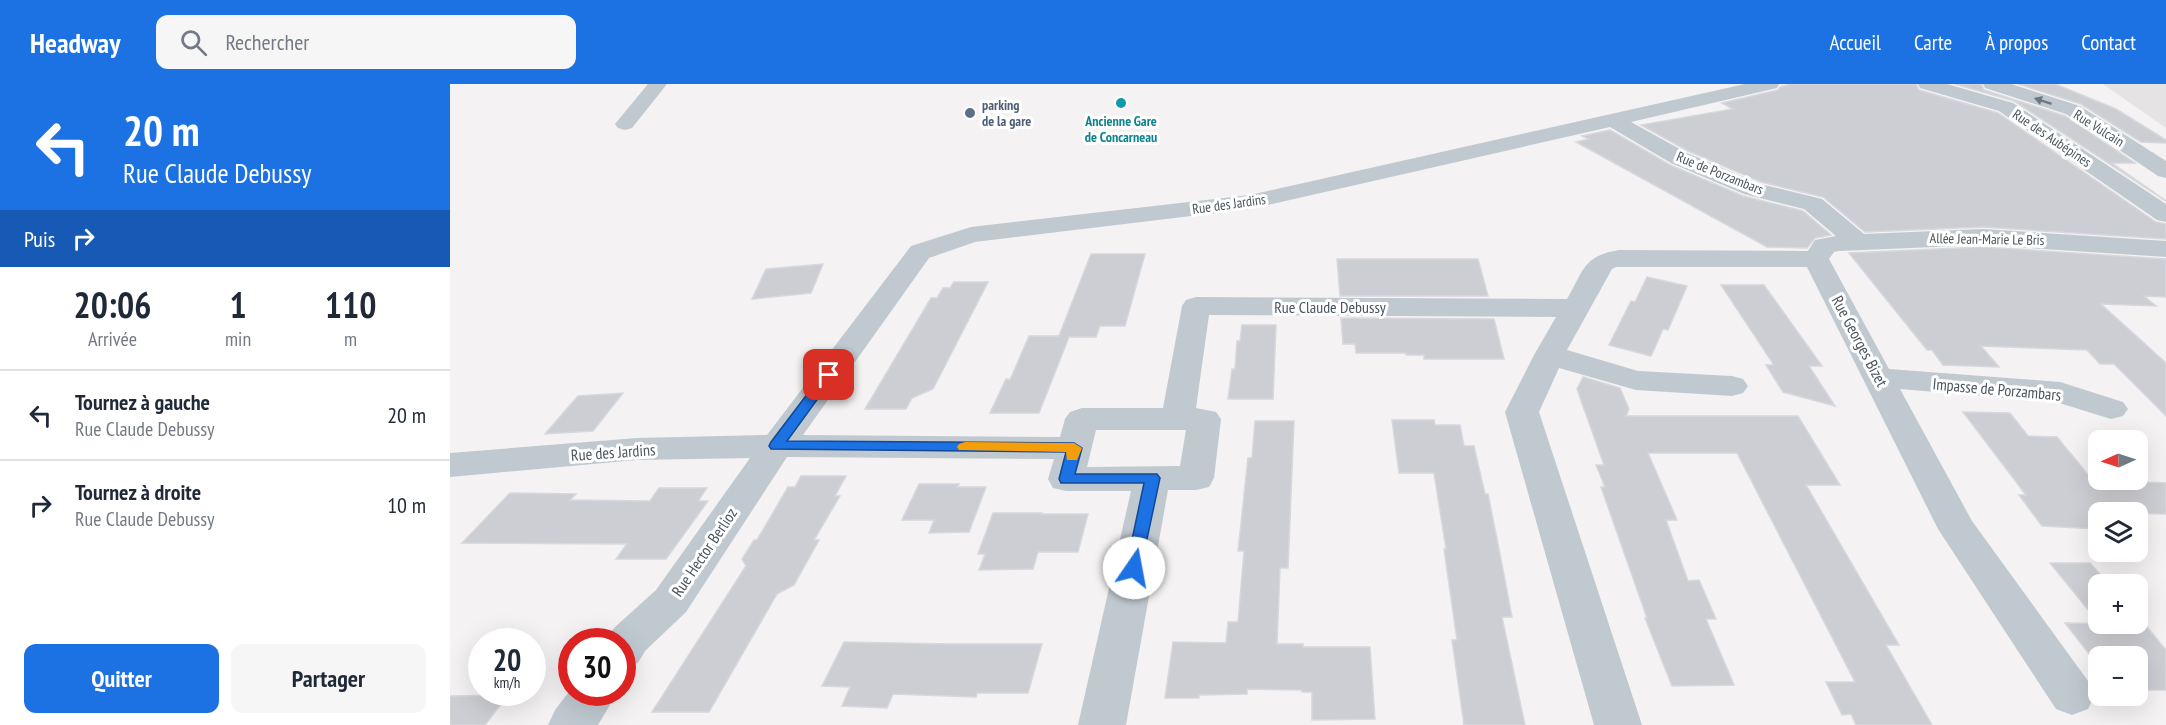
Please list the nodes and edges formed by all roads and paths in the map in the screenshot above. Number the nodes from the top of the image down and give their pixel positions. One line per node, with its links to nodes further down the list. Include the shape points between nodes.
1 (658, 84): 6 (street)
2 (1770, 84): 5 (street, Rue des Jardins)
3 (1927, 84): 8 (street, Rue des Aubépines, via 2006,107)
4 (1992, 84): 7 (street, Rue Vulcain, one-way to 4, via 2073,110)
5 (1613, 120): 9 (street, Rue de Porzambars, via 1679,158 1742,185 1813,204); 18 (street, Rue des Jardins, via 1250,202 971,235 920,252)
6 (625, 124)
7 (2166, 171)
8 (2166, 215)
9 (1858, 242): 10 (street, Allée Jean-Marie Le Bris, via 1983,237); 11 (street, Allée Jean-Marie Le Bris, via 1824,246)
10 (2166, 249)
11 (1816, 259): 12 (street, via 1608,260 1601,264); 14 (street, Rue Georges Bizet)
12 (1577, 308): 13 (street); 17 (street, Rue Claude Debussy, via 1196,306)
13 (1549, 356): 15 (street, via 1636,380); 27 (street, via 1522,412)
14 (1880, 378): 16 (street, Impasse de Porzambars, via 2060,392); 23 (street, Rue Georges Bizet, via 1958,529)
15 (1732, 386)
16 (2111, 409)
17 (1178, 419): 19 (street, via 1082,420); 21 (street, via 1204,419 1196,478)
18 (777, 446): 19 (street, Rue des Jardins); 20 (street, Rue des Jardins, via 637,449); 22 (street, Rue Hector Berlioz, via 671,601)
19 (1074, 448): 21 (street, via 1066,479)
20 (450, 465)
21 (1152, 478): 26 (street)
22 (636, 633)
23 (2072, 696)
24 (585, 706): 25 (street)
25 (572, 725)
26 (1102, 725)
27 (1618, 725)

